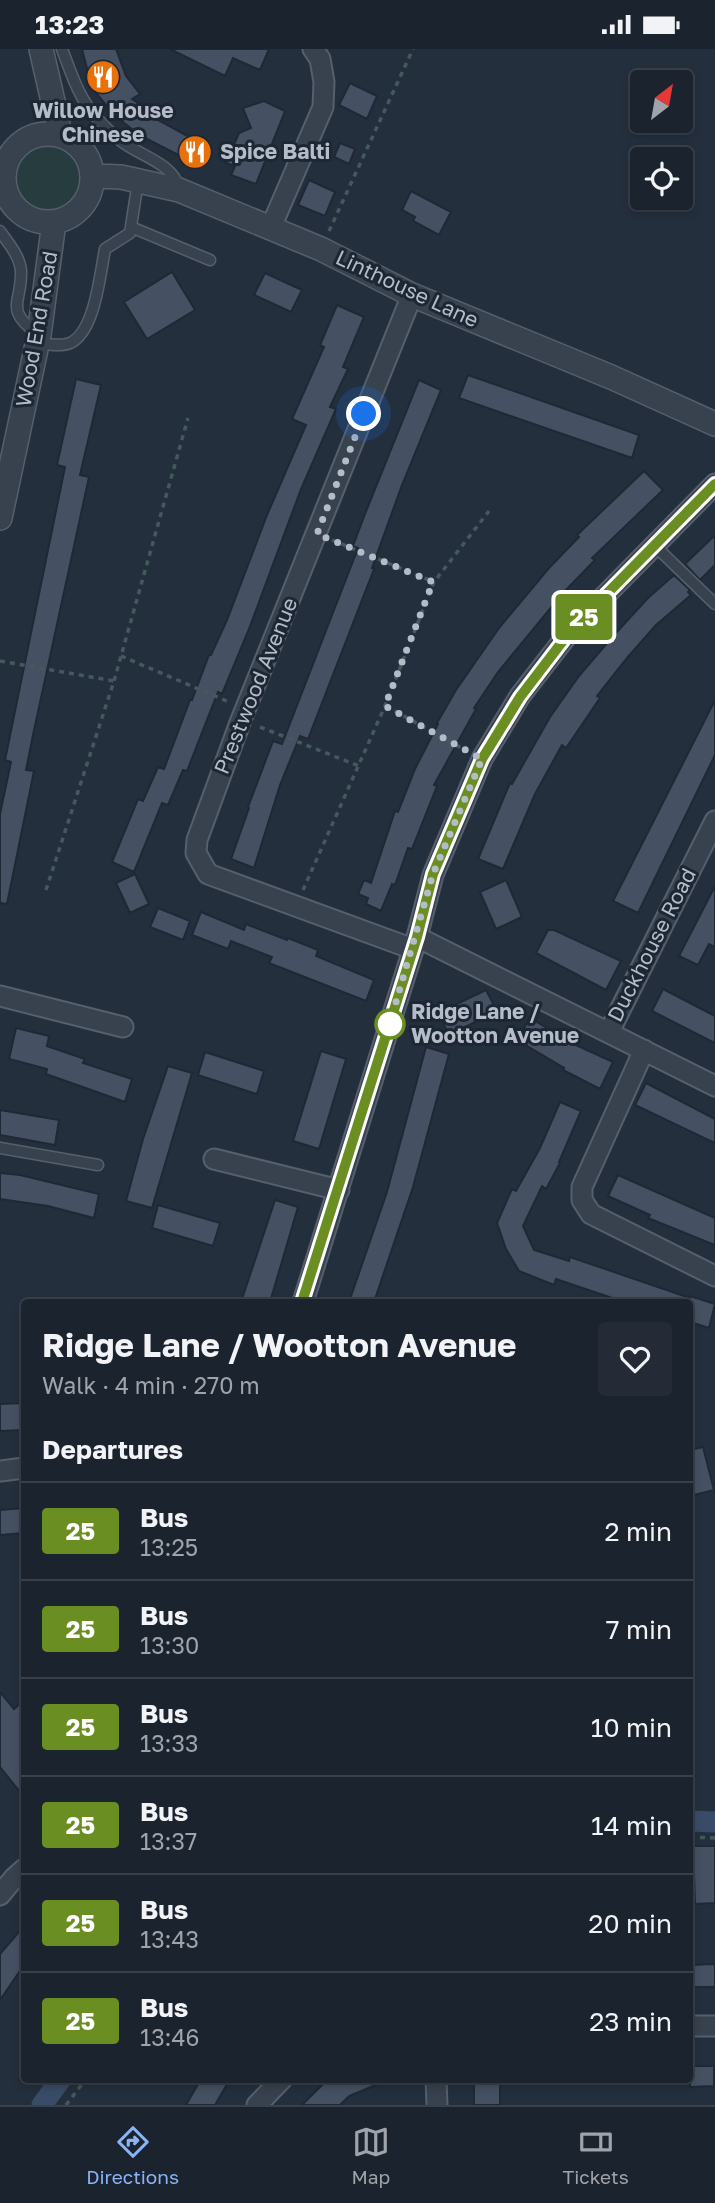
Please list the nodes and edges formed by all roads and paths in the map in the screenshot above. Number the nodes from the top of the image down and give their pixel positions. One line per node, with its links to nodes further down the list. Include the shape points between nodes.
1 (41, 49): 5 (street)
2 (62, 49): 9 (lane, via 94,116 121,142 170,170)
3 (313, 49): 12 (street, via 324,82 323,107)
4 (413, 49): 14 (path)
5 (57, 133): 6 (street, via 22,141); 7 (street, via 85,153)
6 (2, 166): 10 (street, via 8,197 16,209 37,221)
7 (94, 176): 8 (street, Linthouse Lane); 10 (street, via 85,203)
8 (139, 181): 9 (street, Linthouse Lane); 11 (lane)
9 (179, 190): 12 (street, Linthouse Lane)
10 (54, 222): 17 (street, Wood End Road)
11 (131, 227): 15 (lane); 17 (lane, via 130,233 105,249 87,327 72,343)
12 (271, 227): 14 (street, Linthouse Lane)
13 (0, 230): 17 (lane, via 21,271 17,314)
14 (321, 249): 16 (street, Linthouse Lane)
15 (210, 260)
16 (412, 295): 19 (street, Linthouse Lane); 23 (street, Prestwood Avenue)
17 (38, 339): 22 (street, Wood End Road)
18 (188, 418): 27 (path)
19 (715, 424)
20 (715, 484): 24 (street)
21 (489, 511): 25 (path)
22 (0, 518)
23 (317, 534): 25 (path); 31 (street, Prestwood Avenue)
24 (654, 545): 26 (lane); 32 (street, via 572,629 520,697)
25 (433, 582): 30 (path)
26 (715, 604)
27 (121, 656): 29 (path); 31 (path)
28 (0, 661): 29 (path)
29 (114, 681): 35 (path)
30 (385, 706): 32 (path); 33 (path)
31 (244, 715): 33 (path); 36 (street, Prestwood Avenue, via 196,853 208,874)
32 (482, 759): 37 (street, via 433,874)
33 (359, 766): 36 (path)
34 (715, 821): 40 (street, Duckhouse Road)
35 (46, 890)
36 (295, 908): 37 (street, Prestwood Avenue)
37 (415, 943): 40 (street, Prestwood Avenue); 46 (street)
38 (0, 996): 39 (street)
39 (123, 1027)
40 (609, 1031): 41 (street, Prestwood Avenue)
41 (644, 1050): 42 (street, Prestwood Avenue); 47 (street, via 582,1187 582,1200 591,1214)
42 (715, 1086)
43 (0, 1148): 45 (lane)
44 (214, 1159): 46 (street)
45 (98, 1165)
46 (339, 1190): 48 (street)
47 (715, 1276)
48 (304, 1299)
49 (21, 1468): 50 (street)
50 (0, 1471)
51 (693, 1837): 52 (path)
52 (715, 1838)
53 (21, 1871): 54 (street)
54 (0, 1895)
55 (715, 2026): 56 (street)
56 (693, 2027)
57 (83, 2083): 60 (path)
58 (278, 2083): 61 (street)
59 (436, 2083): 62 (street)
60 (65, 2105)
61 (257, 2105)
62 (437, 2105)

